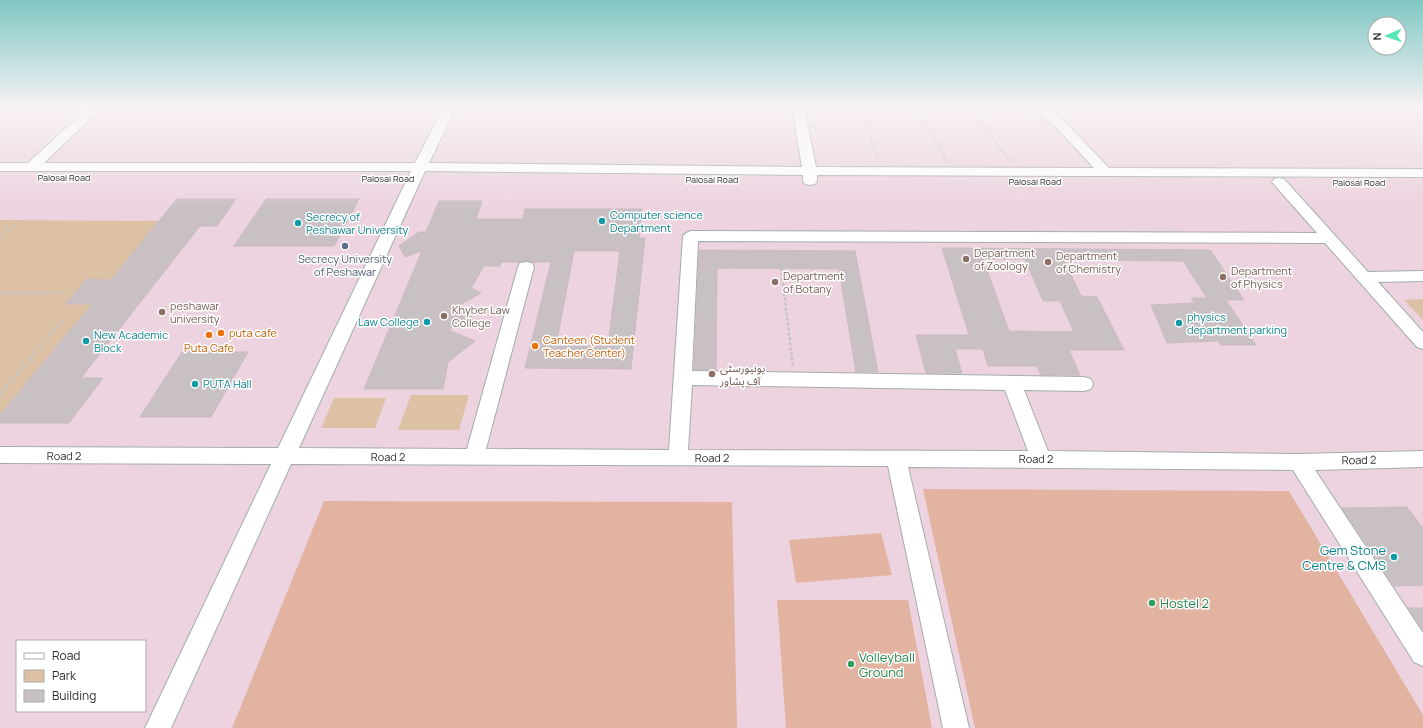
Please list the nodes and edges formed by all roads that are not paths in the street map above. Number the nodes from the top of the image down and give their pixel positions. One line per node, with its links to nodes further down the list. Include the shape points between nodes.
1 (60, 141): 6 (street)
2 (433, 141): 8 (street)
3 (804, 141): 10 (street)
4 (1076, 141): 7 (street)
5 (0, 167): 6 (street)
6 (32, 167): 8 (street)
7 (1105, 172): 9 (street); 11 (street)
8 (417, 173): 10 (street, Palosai Road); 12 (street, Palosai Road); 24 (street)
9 (1423, 174)
10 (810, 176): 11 (street, Palosai Road); 11 (street, via 882,171 952,171 1017,172)
11 (1041, 177): 13 (street, Palosai Road)
12 (0, 178)
13 (1279, 182): 14 (street, Palosai Road); 15 (street)
14 (1423, 183)
15 (1329, 238): 18 (street); 20 (street, via 691,236)
16 (526, 267): 25 (street)
17 (1423, 276): 18 (street)
18 (1364, 277): 19 (street)
19 (1423, 343)
20 (682, 378): 21 (street); 26 (street)
21 (1012, 383): 22 (street); 28 (street)
22 (1084, 384)
23 (0, 455): 24 (street, Road 2)
24 (284, 456): 25 (street, Road 2); 32 (street)
25 (474, 458): 26 (street, Road 2)
26 (678, 458): 27 (street, Road 2)
27 (896, 458): 28 (street, Road 2); 33 (street)
28 (1041, 459): 29 (street, Road 2)
29 (1299, 462): 30 (street, Road 2); 31 (street)
30 (1421, 462)
31 (1423, 654)
32 (158, 728)
33 (956, 728)

